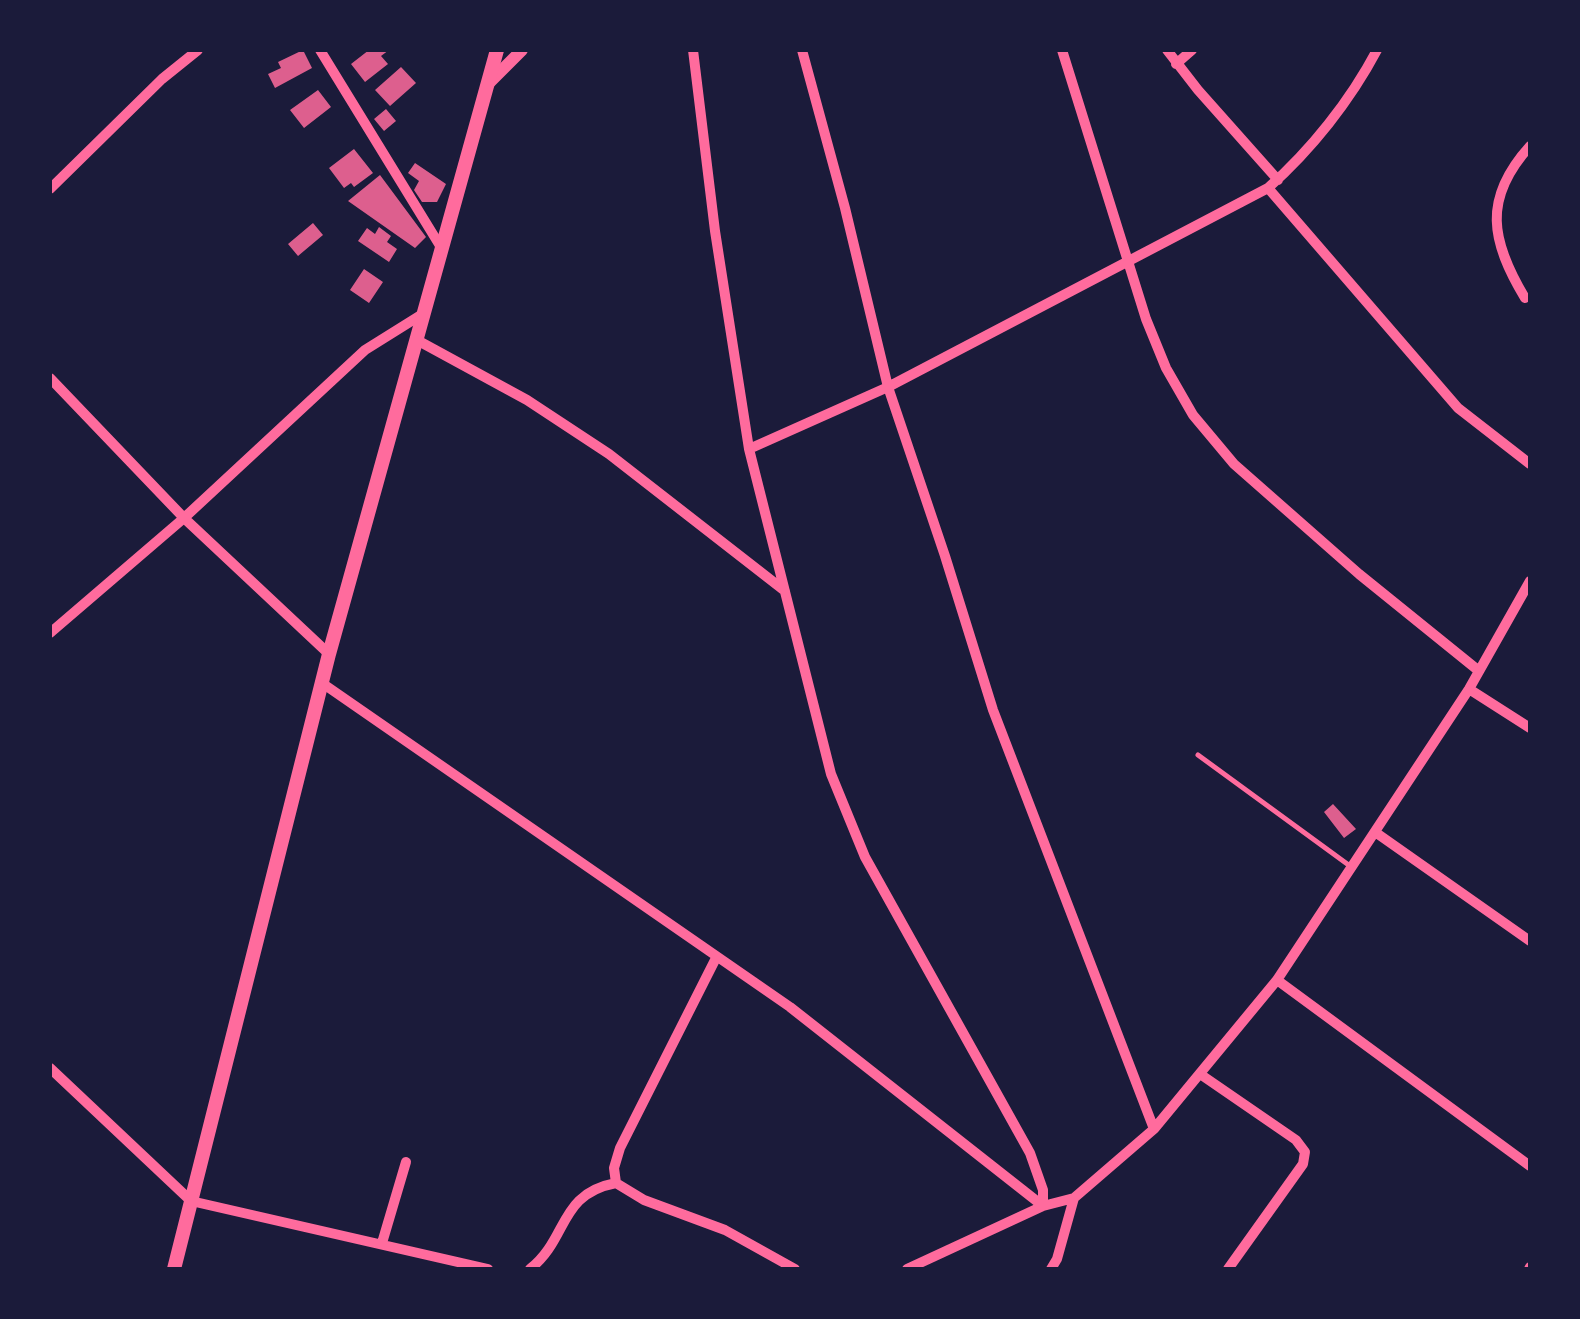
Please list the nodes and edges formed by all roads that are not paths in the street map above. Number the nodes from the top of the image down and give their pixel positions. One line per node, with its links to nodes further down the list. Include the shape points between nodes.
1 (198, 50): 16 (street)
2 (320, 50): 17 (street)
3 (497, 50): 12 (main road)
4 (522, 50): 12 (street)
5 (693, 50): 24 (street)
6 (802, 50): 23 (street)
7 (1062, 50): 18 (street)
8 (1168, 50): 11 (street)
9 (1192, 50): 11 (street)
10 (1377, 50): 14 (street, via 1322,131)
11 (1176, 64): 14 (street)
12 (488, 84): 17 (main road)
13 (1530, 146): 19 (street, via 1502,188 1496,218 1498,244)
14 (1278, 180): 15 (street)
15 (1268, 188): 18 (street); 25 (street, via 1458,408)
16 (50, 189)
17 (442, 248): 20 (main road)
18 (1125, 262): 23 (street); 31 (street, via 1166,368 1193,415 1234,464)
19 (1525, 298)
20 (421, 315): 21 (main road); 26 (street, via 365,350)
21 (415, 338): 28 (street, via 609,454); 30 (main road)
22 (50, 378): 26 (street)
23 (888, 388): 24 (street); 43 (street, via 993,710)
24 (749, 449): 28 (street)
25 (1530, 464)
26 (184, 518): 29 (street); 30 (street)
27 (1530, 580): 31 (street)
28 (785, 592): 49 (street, via 852,826 1030,1153)
29 (50, 633)
30 (329, 654): 32 (main road)
31 (1478, 671): 33 (street)
32 (322, 684): 39 (street); 48 (main road)
33 (1468, 689): 34 (street); 36 (street)
34 (1530, 728)
35 (1198, 755): 37 (lane)
36 (1375, 832): 37 (street); 38 (street)
37 (1352, 868): 40 (street)
38 (1530, 941)
39 (716, 958): 46 (street, via 620,1148); 49 (street, via 790,1007)
40 (1277, 980): 42 (street); 45 (street)
41 (50, 1068): 48 (street)
42 (1200, 1074): 43 (street); 57 (street, via 1304,1152 1304,1164)
43 (1154, 1129): 47 (street)
44 (406, 1162): 50 (street)
45 (1530, 1166)
46 (616, 1183): 53 (street, via 580,1197); 54 (street)
47 (1074, 1198): 49 (street); 56 (street)
48 (191, 1201): 50 (street); 51 (main road)
49 (1043, 1206): 55 (street)
50 (382, 1243): 52 (street)
51 (174, 1269)
52 (488, 1269)
53 (530, 1269)
54 (795, 1269)
55 (907, 1269)
56 (1051, 1269)
57 (1228, 1269)

